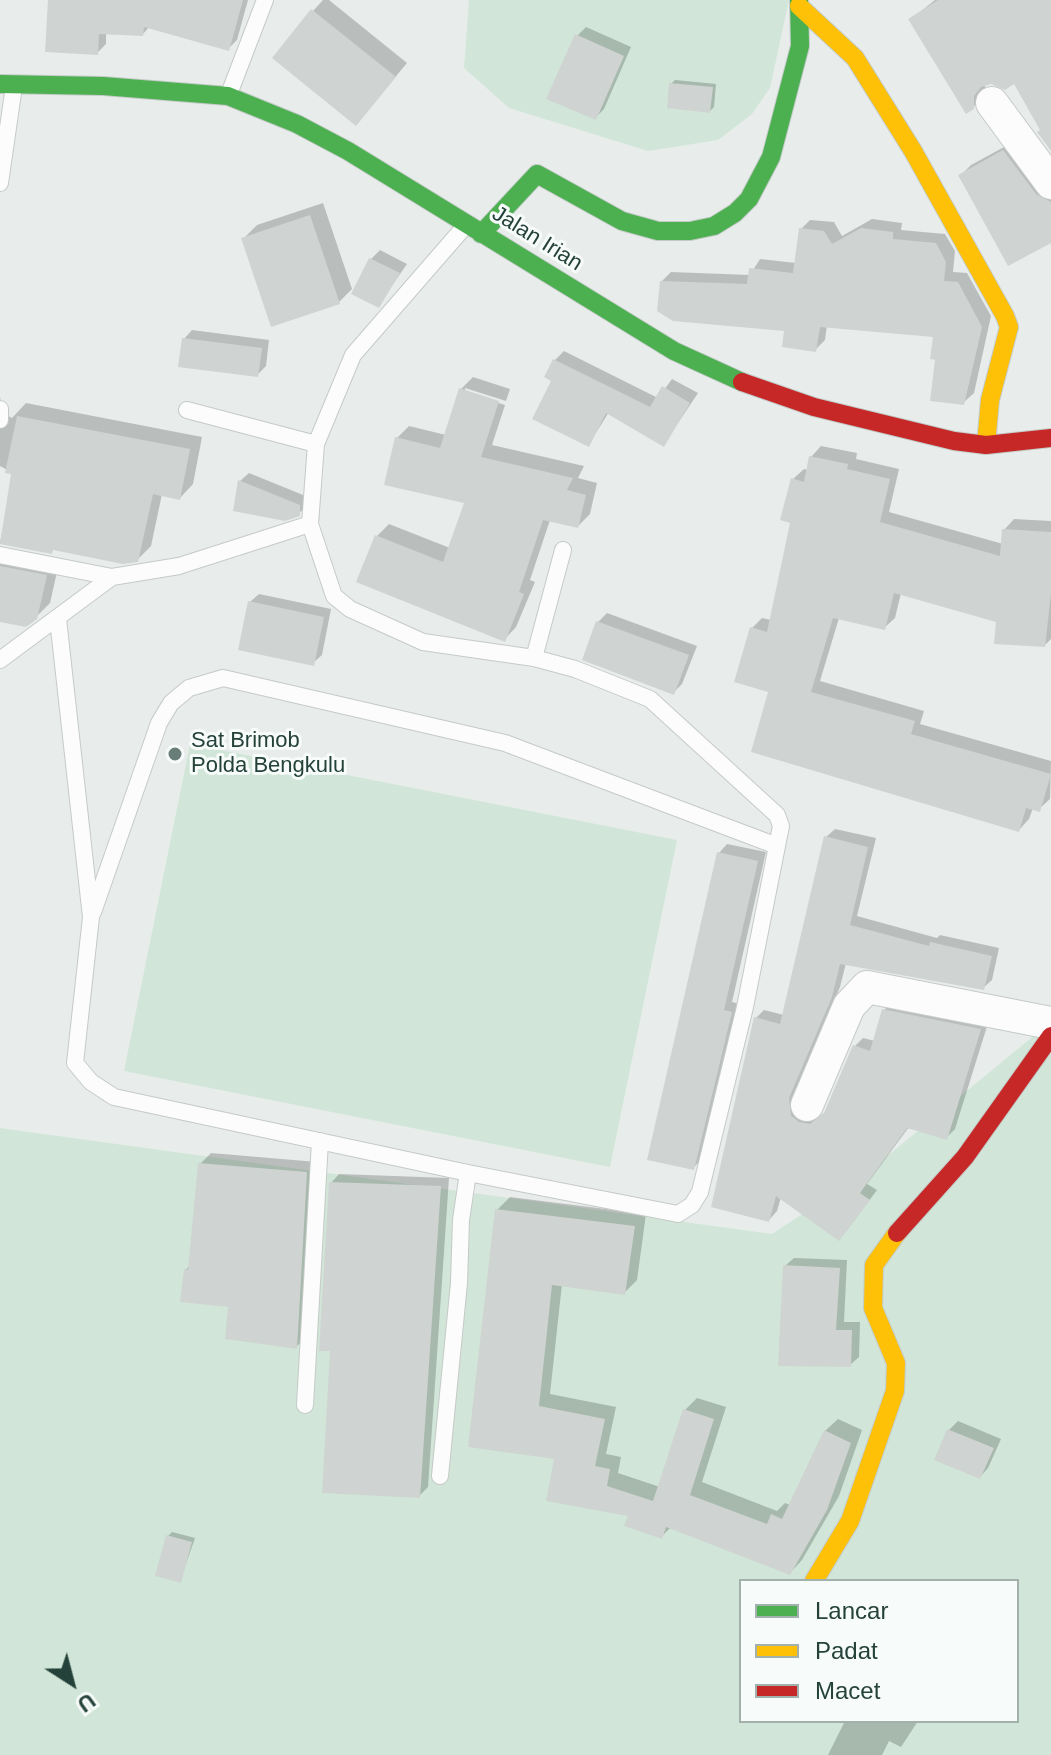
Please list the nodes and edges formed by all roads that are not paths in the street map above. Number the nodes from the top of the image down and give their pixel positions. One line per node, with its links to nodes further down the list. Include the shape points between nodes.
1 (265, 0): 4 (lane)
2 (799, 3): 8 (street, via 800,46 771,157 749,199 735,213 714,226 658,231 622,221 537,174); 14 (street, via 855,58 1005,316 1009,327 990,400)
3 (7, 84): 4 (street, Jalan Irian); 6 (lane)
4 (228, 96): 8 (street, Jalan Irian, via 348,151)
5 (992, 103): 7 (street)
6 (0, 183)
7 (1051, 183)
8 (474, 229): 13 (lane, via 353,355); 14 (street, Jalan Irian, via 674,351 748,385 814,407)
9 (0, 409): 11 (lane)
10 (187, 410): 13 (lane)
11 (0, 420)
12 (1051, 438): 14 (street, Jalan Irian)
13 (316, 444): 15 (lane)
14 (986, 445)
15 (310, 524): 18 (lane, via 179,566); 20 (lane, via 334,596 350,609 423,642)
16 (563, 550): 20 (lane)
17 (0, 555): 18 (lane)
18 (112, 577): 19 (lane)
19 (58, 619): 21 (lane); 23 (lane)
20 (534, 658): 22 (lane, via 650,699 777,815)
21 (0, 660)
22 (777, 846): 23 (lane, via 505,743 223,678 189,688 159,723); 28 (lane, via 745,1007 700,1192 692,1205 678,1214)
23 (91, 917): 27 (lane, via 75,1063 91,1082 114,1097)
24 (1051, 1023): 26 (street, via 867,987 849,1006)
25 (1051, 1036): 31 (street, via 965,1157 874,1265 873,1308 896,1363 895,1391 850,1521)
26 (807, 1105)
27 (320, 1141): 28 (lane); 29 (lane)
28 (468, 1173): 30 (lane)
29 (305, 1405)
30 (440, 1476)
31 (815, 1579)

